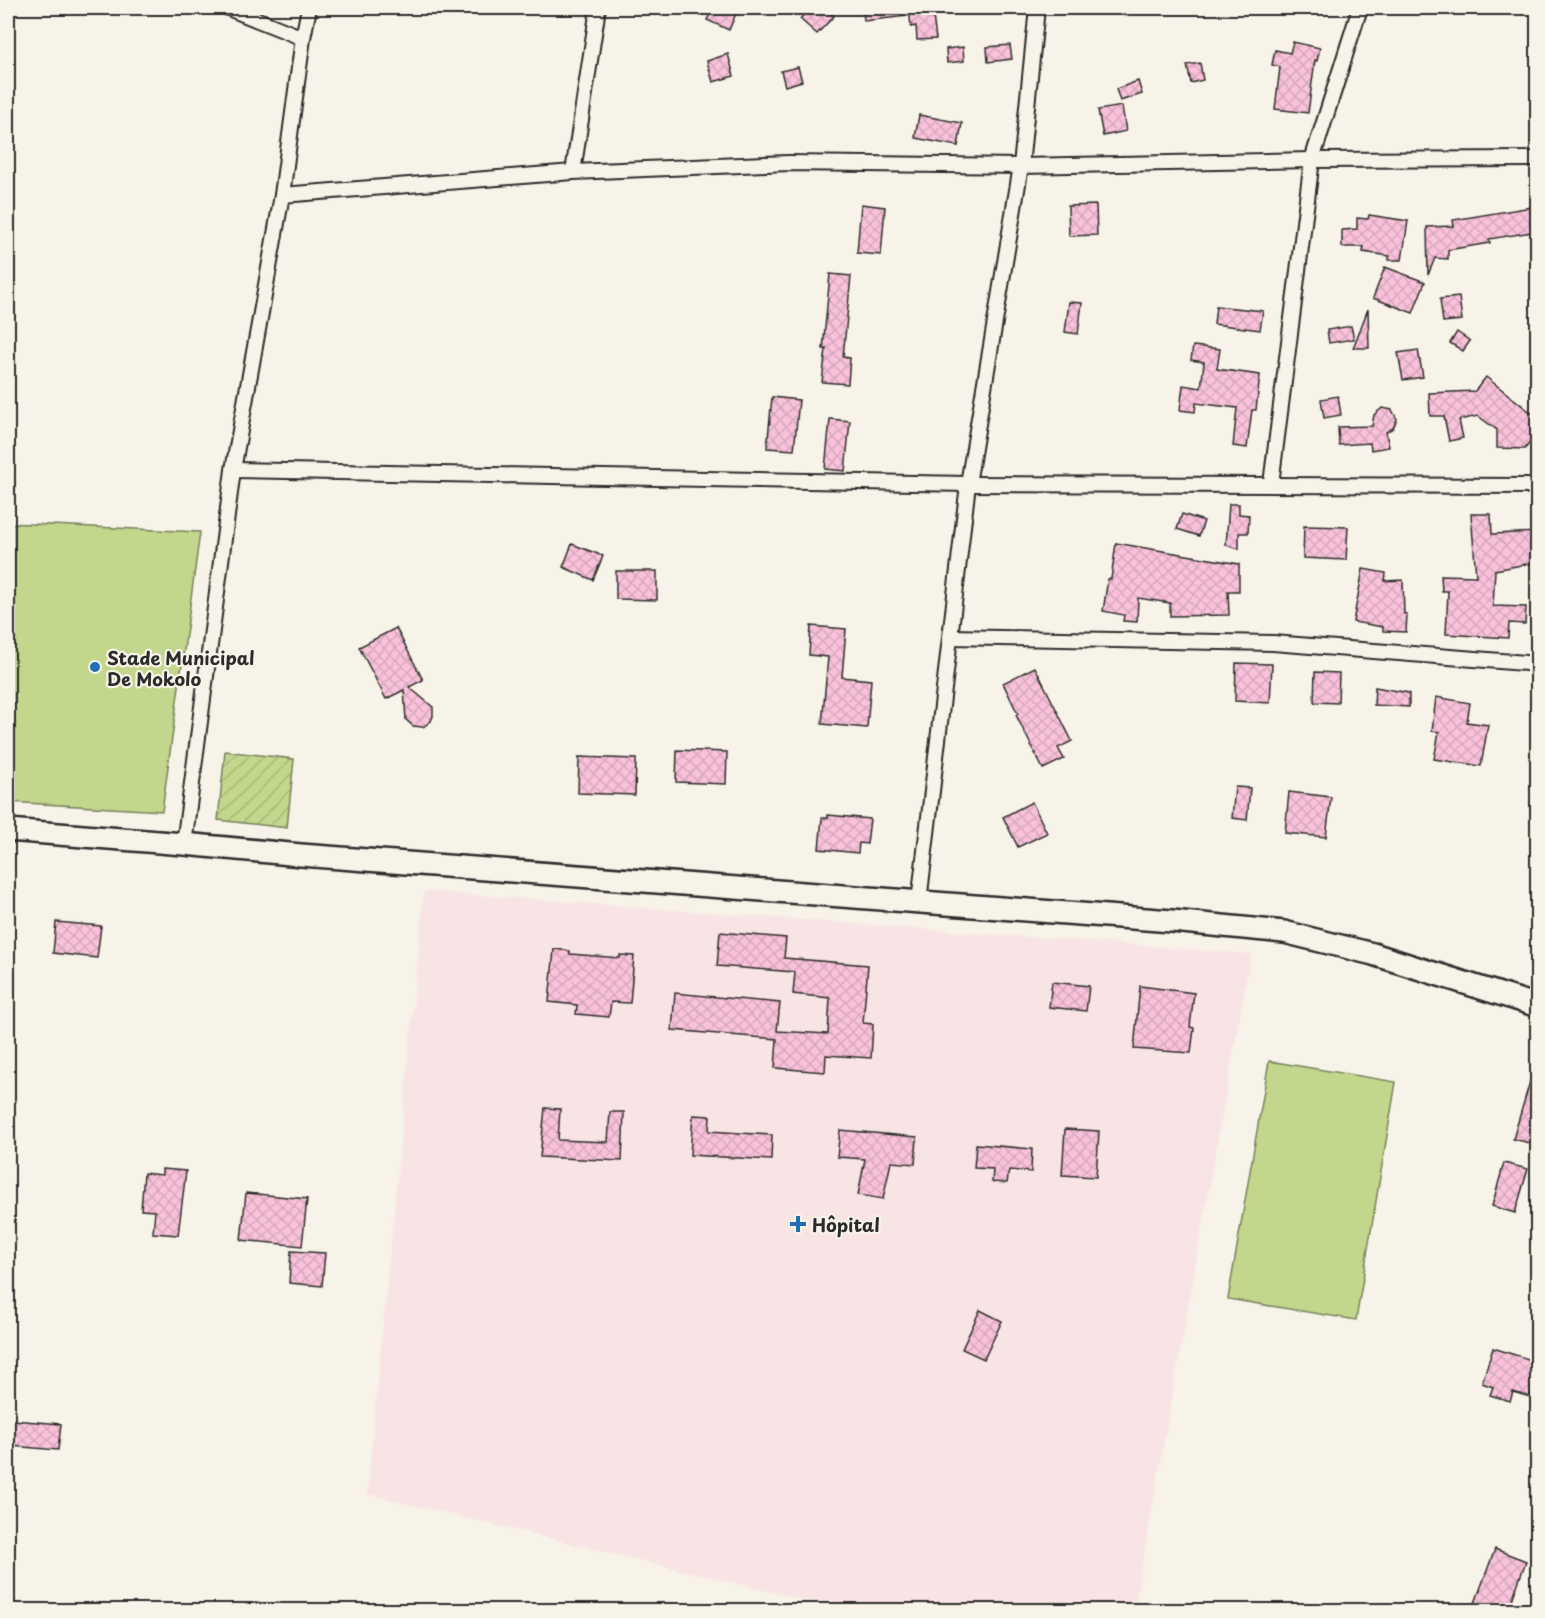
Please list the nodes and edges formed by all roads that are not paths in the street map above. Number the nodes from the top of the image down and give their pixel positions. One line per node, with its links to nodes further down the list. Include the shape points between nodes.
1 (228, 8): 6 (street)
2 (309, 8): 6 (street)
3 (598, 8): 10 (street)
4 (1037, 8): 9 (street)
5 (1360, 8): 8 (street)
6 (303, 38): 11 (street)
7 (1538, 159): 8 (street)
8 (1312, 160): 9 (street); 14 (street)
9 (1021, 166): 10 (street, via 788,163); 13 (street)
10 (573, 172): 11 (street)
11 (282, 195): 12 (street)
12 (233, 470): 13 (street); 19 (street)
13 (969, 484): 14 (street); 16 (street)
14 (1272, 484): 15 (street)
15 (1538, 486)
16 (951, 637): 17 (street, via 1273,643); 20 (street)
17 (1538, 664)
18 (8, 830): 19 (main road)
19 (184, 844): 20 (main road)
20 (919, 902): 21 (main road, via 1284,932 1373,954)
21 (1538, 1006)

